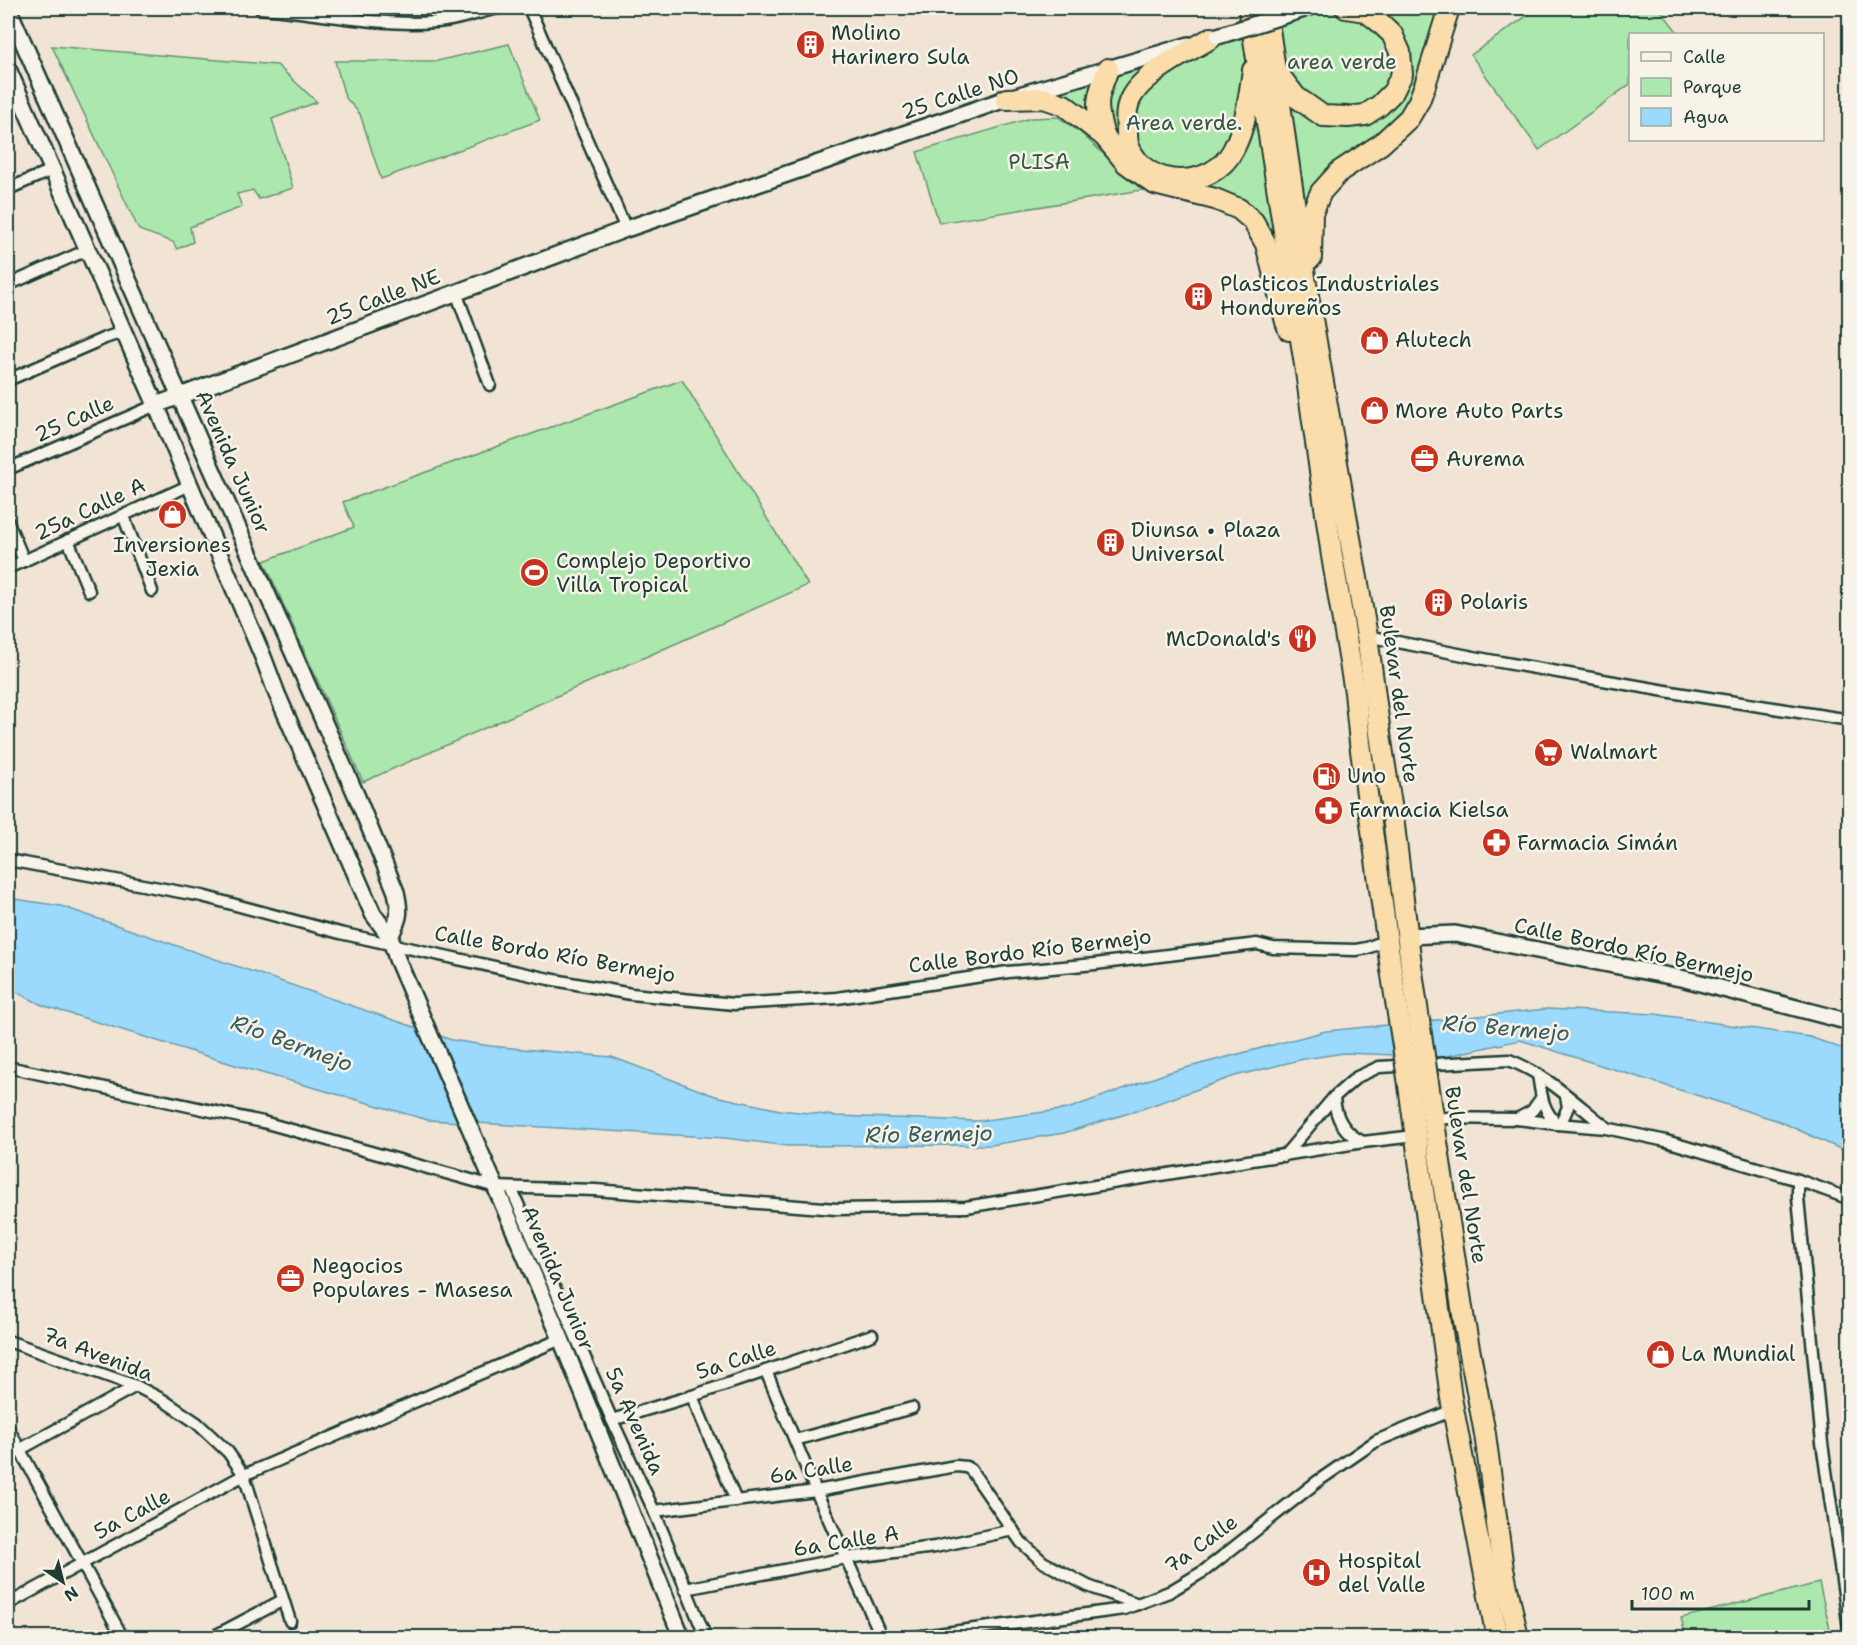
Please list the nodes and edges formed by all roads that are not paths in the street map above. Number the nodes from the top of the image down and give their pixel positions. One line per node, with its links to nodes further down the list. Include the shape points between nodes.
1 (8, 8): 29 (main road, Avenida Junior)
2 (261, 8): 3 (street, via 382,22 436,22)
3 (499, 8)
4 (529, 8): 20 (street)
5 (1249, 8): 11 (highway, Bulevar del Norte)
6 (1266, 8): 14 (highway, Bulevar del Norte)
7 (1307, 8): 10 (main road, 25 Calle NO, bridge)
8 (1346, 8): 14 (highway, via 1365,11 1377,20 1392,34 1400,52 1402,74 1393,92 1379,106 1365,115 1323,116 1296,97)
9 (1449, 8): 22 (highway, via 1425,85 1409,118 1340,171 1321,192 1312,213 1312,254)
10 (1215, 37): 11 (highway, via 1166,64 1144,81 1129,101 1129,146 1137,161 1153,174 1173,182 1196,180 1220,167 1233,152 1247,109); 13 (main road, 25 Calle NO)
11 (1256, 53): 26 (highway, Bulevar del Norte)
12 (8, 69): 15 (main road, Avenida Junior)
13 (1108, 69): 16 (main road, 25 Calle NO); 17 (highway, via 1096,109)
14 (1275, 69): 22 (highway, Bulevar del Norte)
15 (13, 94): 18 (main road, Avenida Junior)
16 (1006, 99): 17 (highway, via 1044,98 1064,105); 20 (main road, 25 Calle NO)
17 (1104, 136): 26 (highway, via 1126,163 1155,184 1215,199 1239,209 1253,221 1266,244 1286,322)
18 (51, 170): 19 (street); 21 (main road, Avenida Junior)
19 (8, 189)
20 (626, 229): 24 (main road, 25 Calle NE)
21 (87, 250): 23 (street); 25 (main road, Avenida Junior)
22 (1306, 284): 40 (highway, Bulevar del Norte)
23 (8, 285)
24 (456, 292): 28 (street); 29 (main road, 25 Calle NE)
25 (123, 332): 27 (street); 30 (main road, Avenida Junior)
26 (1305, 365): 44 (highway, Bulevar del Norte, via 1355,692)
27 (8, 380)
28 (490, 386)
29 (181, 395): 30 (main road, 25 Calle NE); 45 (main road, Avenida Junior, via 396,892 399,918)
30 (156, 405): 31 (street, 25 Calle); 32 (main road, Avenida Junior)
31 (8, 469)
32 (190, 484): 33 (street, 25a Calle A); 45 (main road, Avenida Junior, via 373,914)
33 (123, 515): 35 (street, 25a Calle A); 39 (street)
34 (8, 522): 36 (street)
35 (68, 540): 36 (street, 25a Calle A); 38 (street)
36 (24, 561): 37 (street, 25a Calle A)
37 (8, 568)
38 (89, 591)
39 (152, 591)
40 (1367, 636): 41 (street, via 1677,693); 43 (highway, Bulevar del Norte)
41 (1850, 720)
42 (8, 860): 45 (street, Calle Bordo Río Bermejo, via 202,896)
43 (1407, 936): 46 (main road, Calle Bordo Río Bermejo, via 1455,934 1478,938 1685,979); 49 (highway, Bulevar del Norte, bridge)
44 (1387, 940): 45 (street, Calle Bordo Río Bermejo, via 1356,950 1272,948 1257,944 1008,972 837,999 734,1004 631,994); 49 (highway, Bulevar del Norte, bridge)
45 (393, 947): 61 (main road, Avenida Junior, via 489,1169)
46 (1850, 1022)
47 (8, 1067): 61 (street, via 263,1122)
48 (1539, 1074): 50 (street); 51 (street, via 1509,1059 1379,1067 1357,1077); 52 (street)
49 (1417, 1077): 53 (highway, Bulevar del Norte); 57 (highway, Bulevar del Norte)
50 (1566, 1096): 55 (street, via 1568,1107); 56 (street)
51 (1334, 1097): 58 (street, via 1341,1125); 59 (street)
52 (1542, 1097): 54 (street, via 1532,1111); 55 (street, via 1546,1112)
53 (1433, 1118): 54 (street); 96 (highway, Bulevar del Norte, via 1503,1569)
54 (1517, 1119): 55 (street)
55 (1559, 1124): 56 (street)
56 (1606, 1128): 60 (street, via 1666,1141)
57 (1415, 1136): 58 (street); 70 (highway, Bulevar del Norte)
58 (1363, 1142): 59 (street)
59 (1284, 1156): 61 (street, via 966,1207 836,1209 594,1190)
60 (1798, 1180): 62 (street); 88 (street, via 1822,1443)
61 (504, 1188): 64 (main road, Avenida Junior); 71 (street, 5a Avenida)
62 (1850, 1199)
63 (872, 1335): 66 (street, 5a Calle)
64 (561, 1339): 76 (street, 5a Calle); 91 (main road, Avenida Junior)
65 (8, 1341): 67 (street, 7a Avenida)
66 (766, 1371): 68 (street, 5a Calle); 73 (street)
67 (136, 1386): 74 (street); 76 (street, 7a Avenida, via 197,1423 228,1452)
68 (692, 1396): 71 (street, 5a Calle); 78 (street)
69 (912, 1408): 73 (street)
70 (1453, 1410): 86 (street, 7a Calle, via 1376,1442 1318,1481 1204,1571 1169,1592); 95 (highway, Bulevar del Norte)
71 (612, 1420): 79 (street, 5a Avenida)
72 (8, 1428): 74 (street)
73 (795, 1440): 77 (street)
74 (19, 1449): 75 (street); 82 (street)
75 (8, 1456)
76 (244, 1475): 82 (street, 5a Calle); 84 (street, 7a Avenida)
77 (816, 1491): 78 (street, 6a Calle); 80 (street, 6a Calle, via 966,1467); 81 (street)
78 (736, 1501): 79 (street, 6a Calle)
79 (654, 1511): 83 (street, 5a Avenida)
80 (1013, 1530): 81 (street, 6a Calle A, via 935,1547); 86 (street, via 1043,1562 1088,1586)
81 (846, 1558): 83 (street, 6a Calle A); 93 (street)
82 (83, 1562): 85 (street, 5a Calle); 89 (street)
83 (685, 1589): 92 (street, 5a Avenida)
84 (283, 1600): 87 (street, 7a Avenida); 90 (street)
85 (8, 1604)
86 (1138, 1604): 94 (street, 7a Calle, via 1124,1610)
87 (290, 1621)
88 (1850, 1635)
89 (123, 1638)
90 (211, 1638)
91 (682, 1638)
92 (706, 1638)
93 (882, 1638)
94 (907, 1638)
95 (1497, 1638)
96 (1518, 1638)

